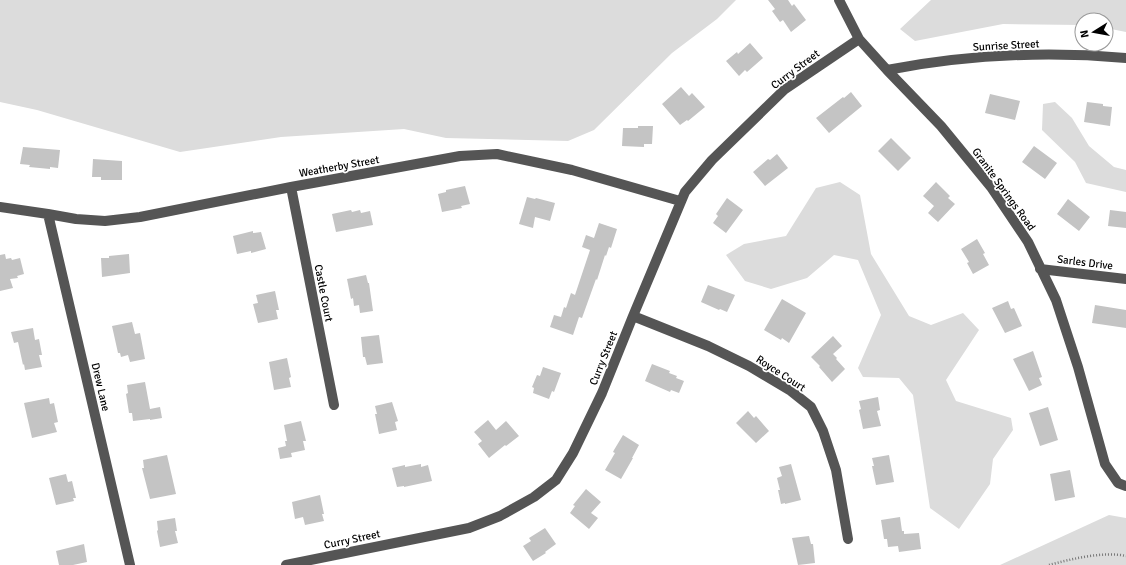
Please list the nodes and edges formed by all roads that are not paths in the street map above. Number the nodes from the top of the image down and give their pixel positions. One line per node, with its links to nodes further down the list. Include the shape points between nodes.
1 (839, 0): 2 (street, Granite Springs Road)
2 (859, 39): 4 (street, Granite Springs Road); 6 (street, Curry Street, via 786,88 712,160)
3 (1126, 58): 4 (street, Sunrise Street, via 1089,54 992,56)
4 (887, 70): 9 (street, Granite Springs Road, via 941,126 991,187 1028,242)
5 (291, 187): 6 (street, Weatherby Street, via 460,156 497,154 572,170); 8 (street, Weatherby Street, via 140,217 112,220 76,219); 12 (street, Castle Court)
6 (680, 201): 11 (street, Curry Street)
7 (0, 208): 8 (street, Weatherby Street)
8 (48, 214): 15 (street, Drew Lane)
9 (1040, 269): 10 (street, Sarles Drive); 13 (street, Granite Springs Road, via 1056,300 1105,464 1118,483)
10 (1126, 279)
11 (633, 316): 14 (street, Royce Court, via 708,346 749,366 791,391 810,407 823,431 836,470); 16 (street, Curry Street, via 602,393 573,453 556,480 534,497 500,516 470,528)
12 (334, 404)
13 (1126, 486)
14 (848, 539)
15 (130, 565)
16 (286, 565)

